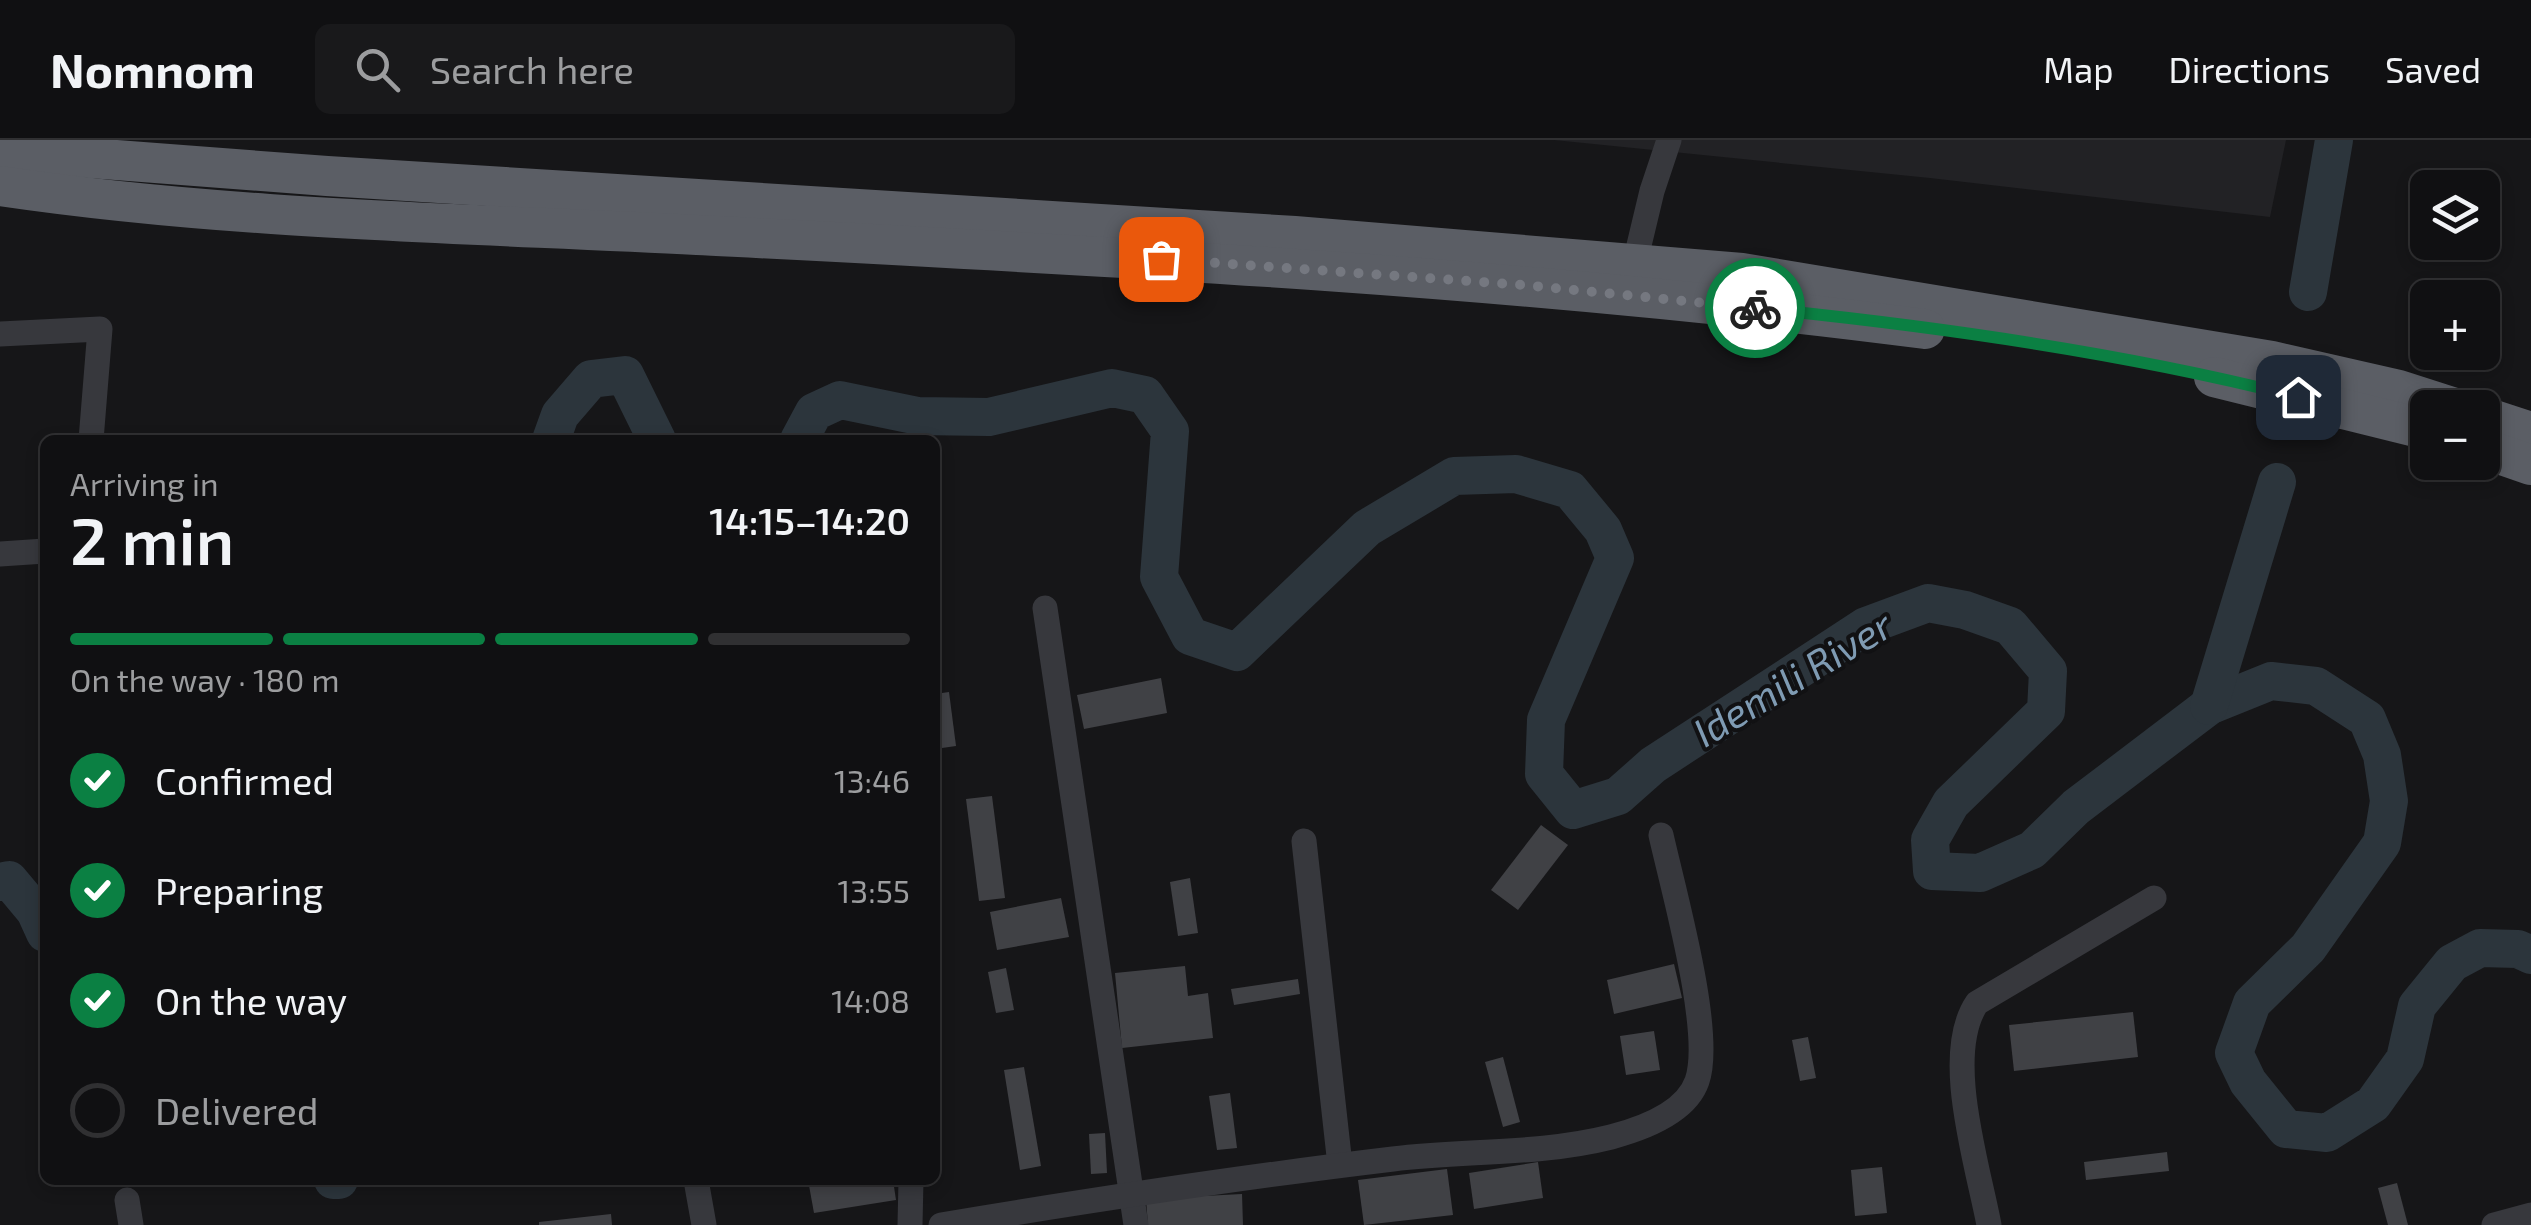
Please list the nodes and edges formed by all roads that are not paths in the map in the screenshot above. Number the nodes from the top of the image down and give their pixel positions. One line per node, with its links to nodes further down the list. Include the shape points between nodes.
1 (1669, 140): 4 (street)
2 (0, 148): 4 (highway, via 327,176)
3 (0, 186): 8 (highway, via 209,210 1220,262 1710,303 2027,343 2234,380)
4 (1635, 262): 6 (highway, via 1742,273 2236,355)
5 (0, 334): 10 (street, via 100,329)
6 (2410, 394)
7 (2500, 422): 9 (highway)
8 (2410, 425)
9 (2531, 432)
10 (90, 435)
11 (2500, 454): 12 (highway)
12 (2531, 465)
13 (40, 551): 14 (street)
14 (0, 554)
15 (1045, 608): 22 (street)
16 (1661, 835): 19 (street, via 1698,1006 1697,1082 1680,1107 1612,1137 1518,1153 1442,1153)
17 (1304, 841): 19 (street)
18 (2154, 898): 28 (street, via 1976,1003 1967,1017 1961,1076)
19 (1340, 1165): 22 (street)
20 (697, 1185): 24 (street)
21 (911, 1185): 25 (street)
22 (1132, 1194): 26 (street); 27 (street)
23 (2531, 1214): 29 (street)
24 (704, 1225)
25 (910, 1225)
26 (942, 1225)
27 (1136, 1225)
28 (1989, 1225)
29 (2494, 1225)

